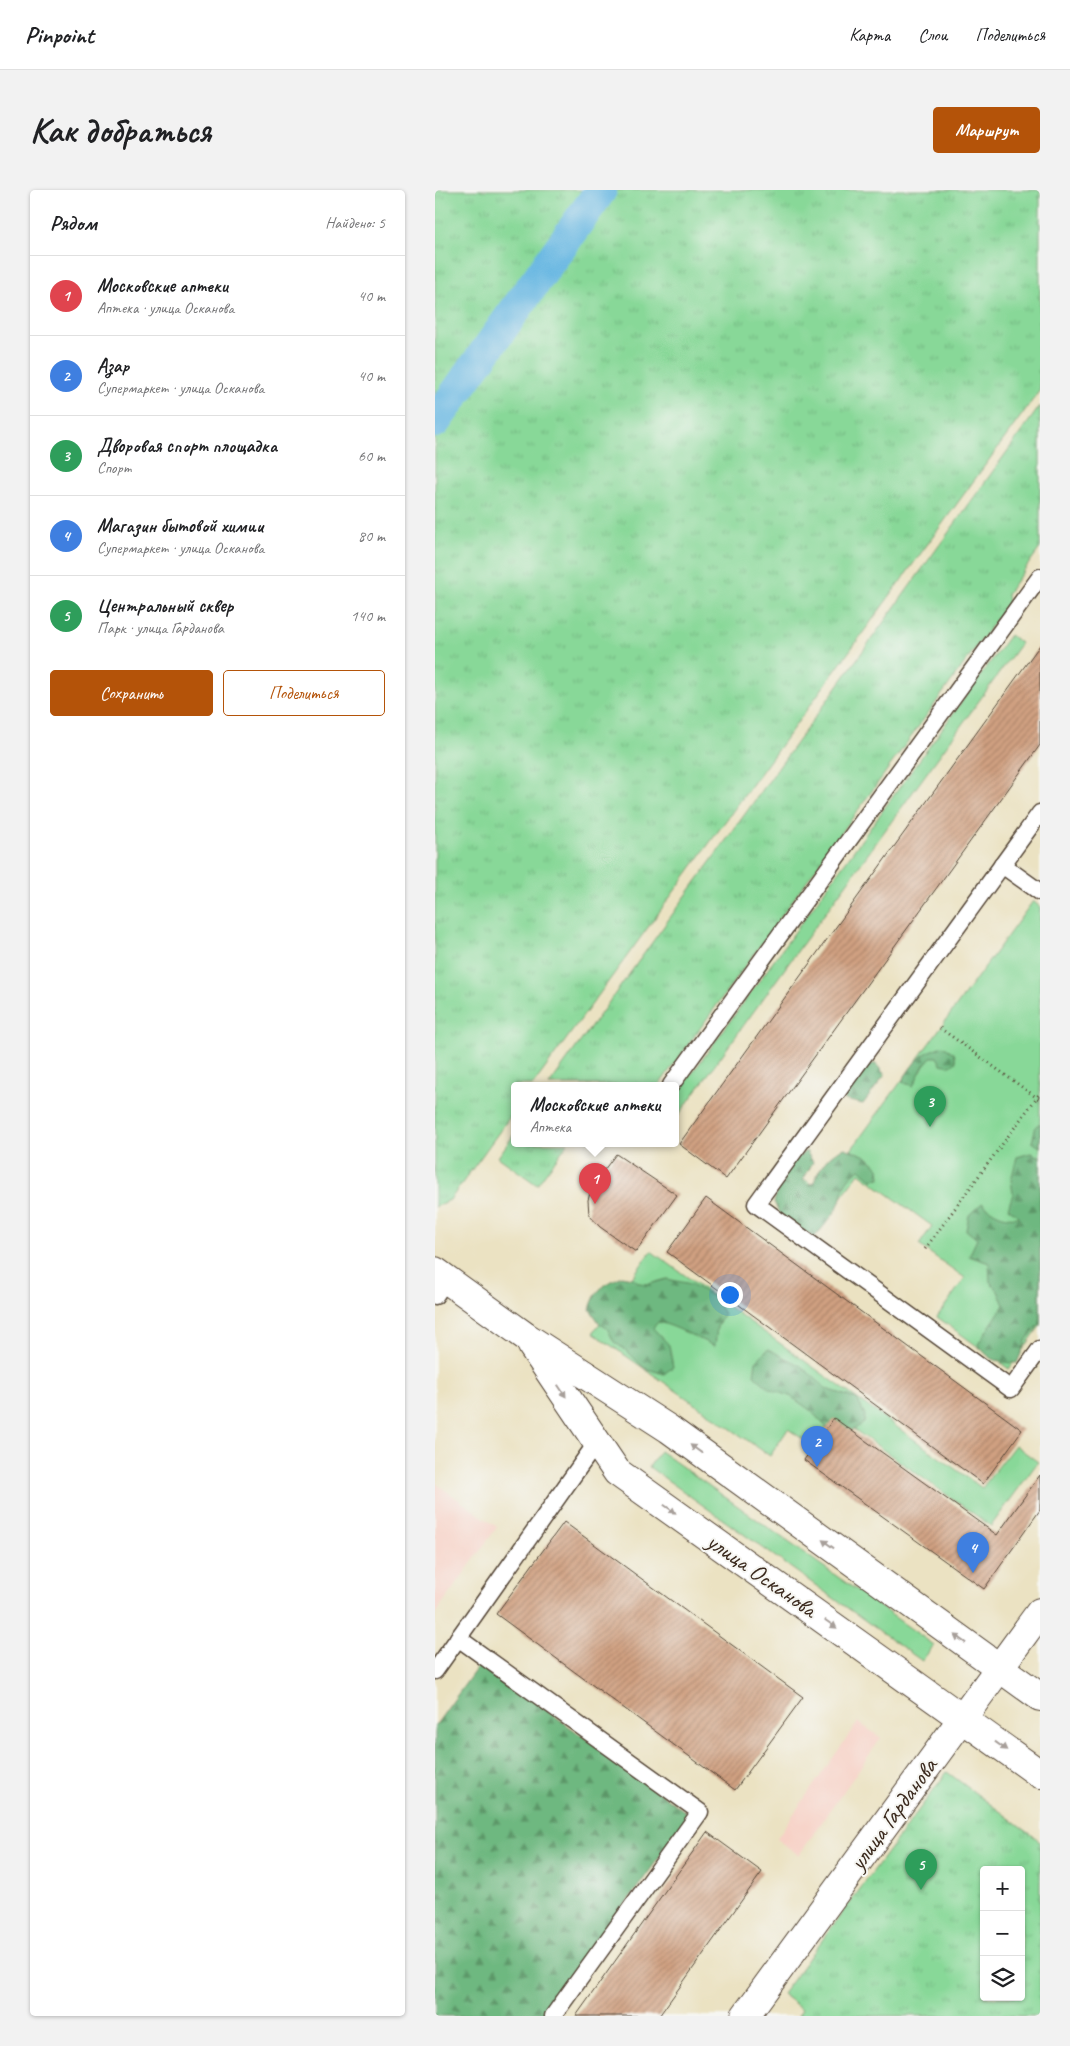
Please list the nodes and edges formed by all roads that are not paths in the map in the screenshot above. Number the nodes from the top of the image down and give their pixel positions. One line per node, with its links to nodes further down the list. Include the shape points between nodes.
1 (1040, 577): 5 (lane)
2 (1040, 813): 3 (lane)
3 (1002, 865): 4 (lane); 8 (lane, via 756,1204 1011,1389)
4 (1040, 892)
5 (673, 1082)
6 (439, 1282): 7 (street, улица Осканова)
7 (525, 1336): 9 (street, улица Осканова, one-way to 9); 12 (street, улица Осканова, one-way to 7, via 669,1430)
8 (1040, 1349)
9 (597, 1442): 11 (lane); 15 (street, улица Осканова, one-way to 15, via 617,1472)
10 (1040, 1612): 12 (street, улица Гарданова)
11 (458, 1638): 13 (lane); 17 (lane, via 700,1812)
12 (999, 1668): 14 (street, улица Осканова); 15 (street, улица Гарданова)
13 (435, 1671)
14 (1040, 1697)
15 (963, 1718): 16 (street, улица Осканова, one-way to 16); 18 (street, улица Гарданова)
16 (1040, 1774)
17 (553, 2016)
18 (745, 2016)

